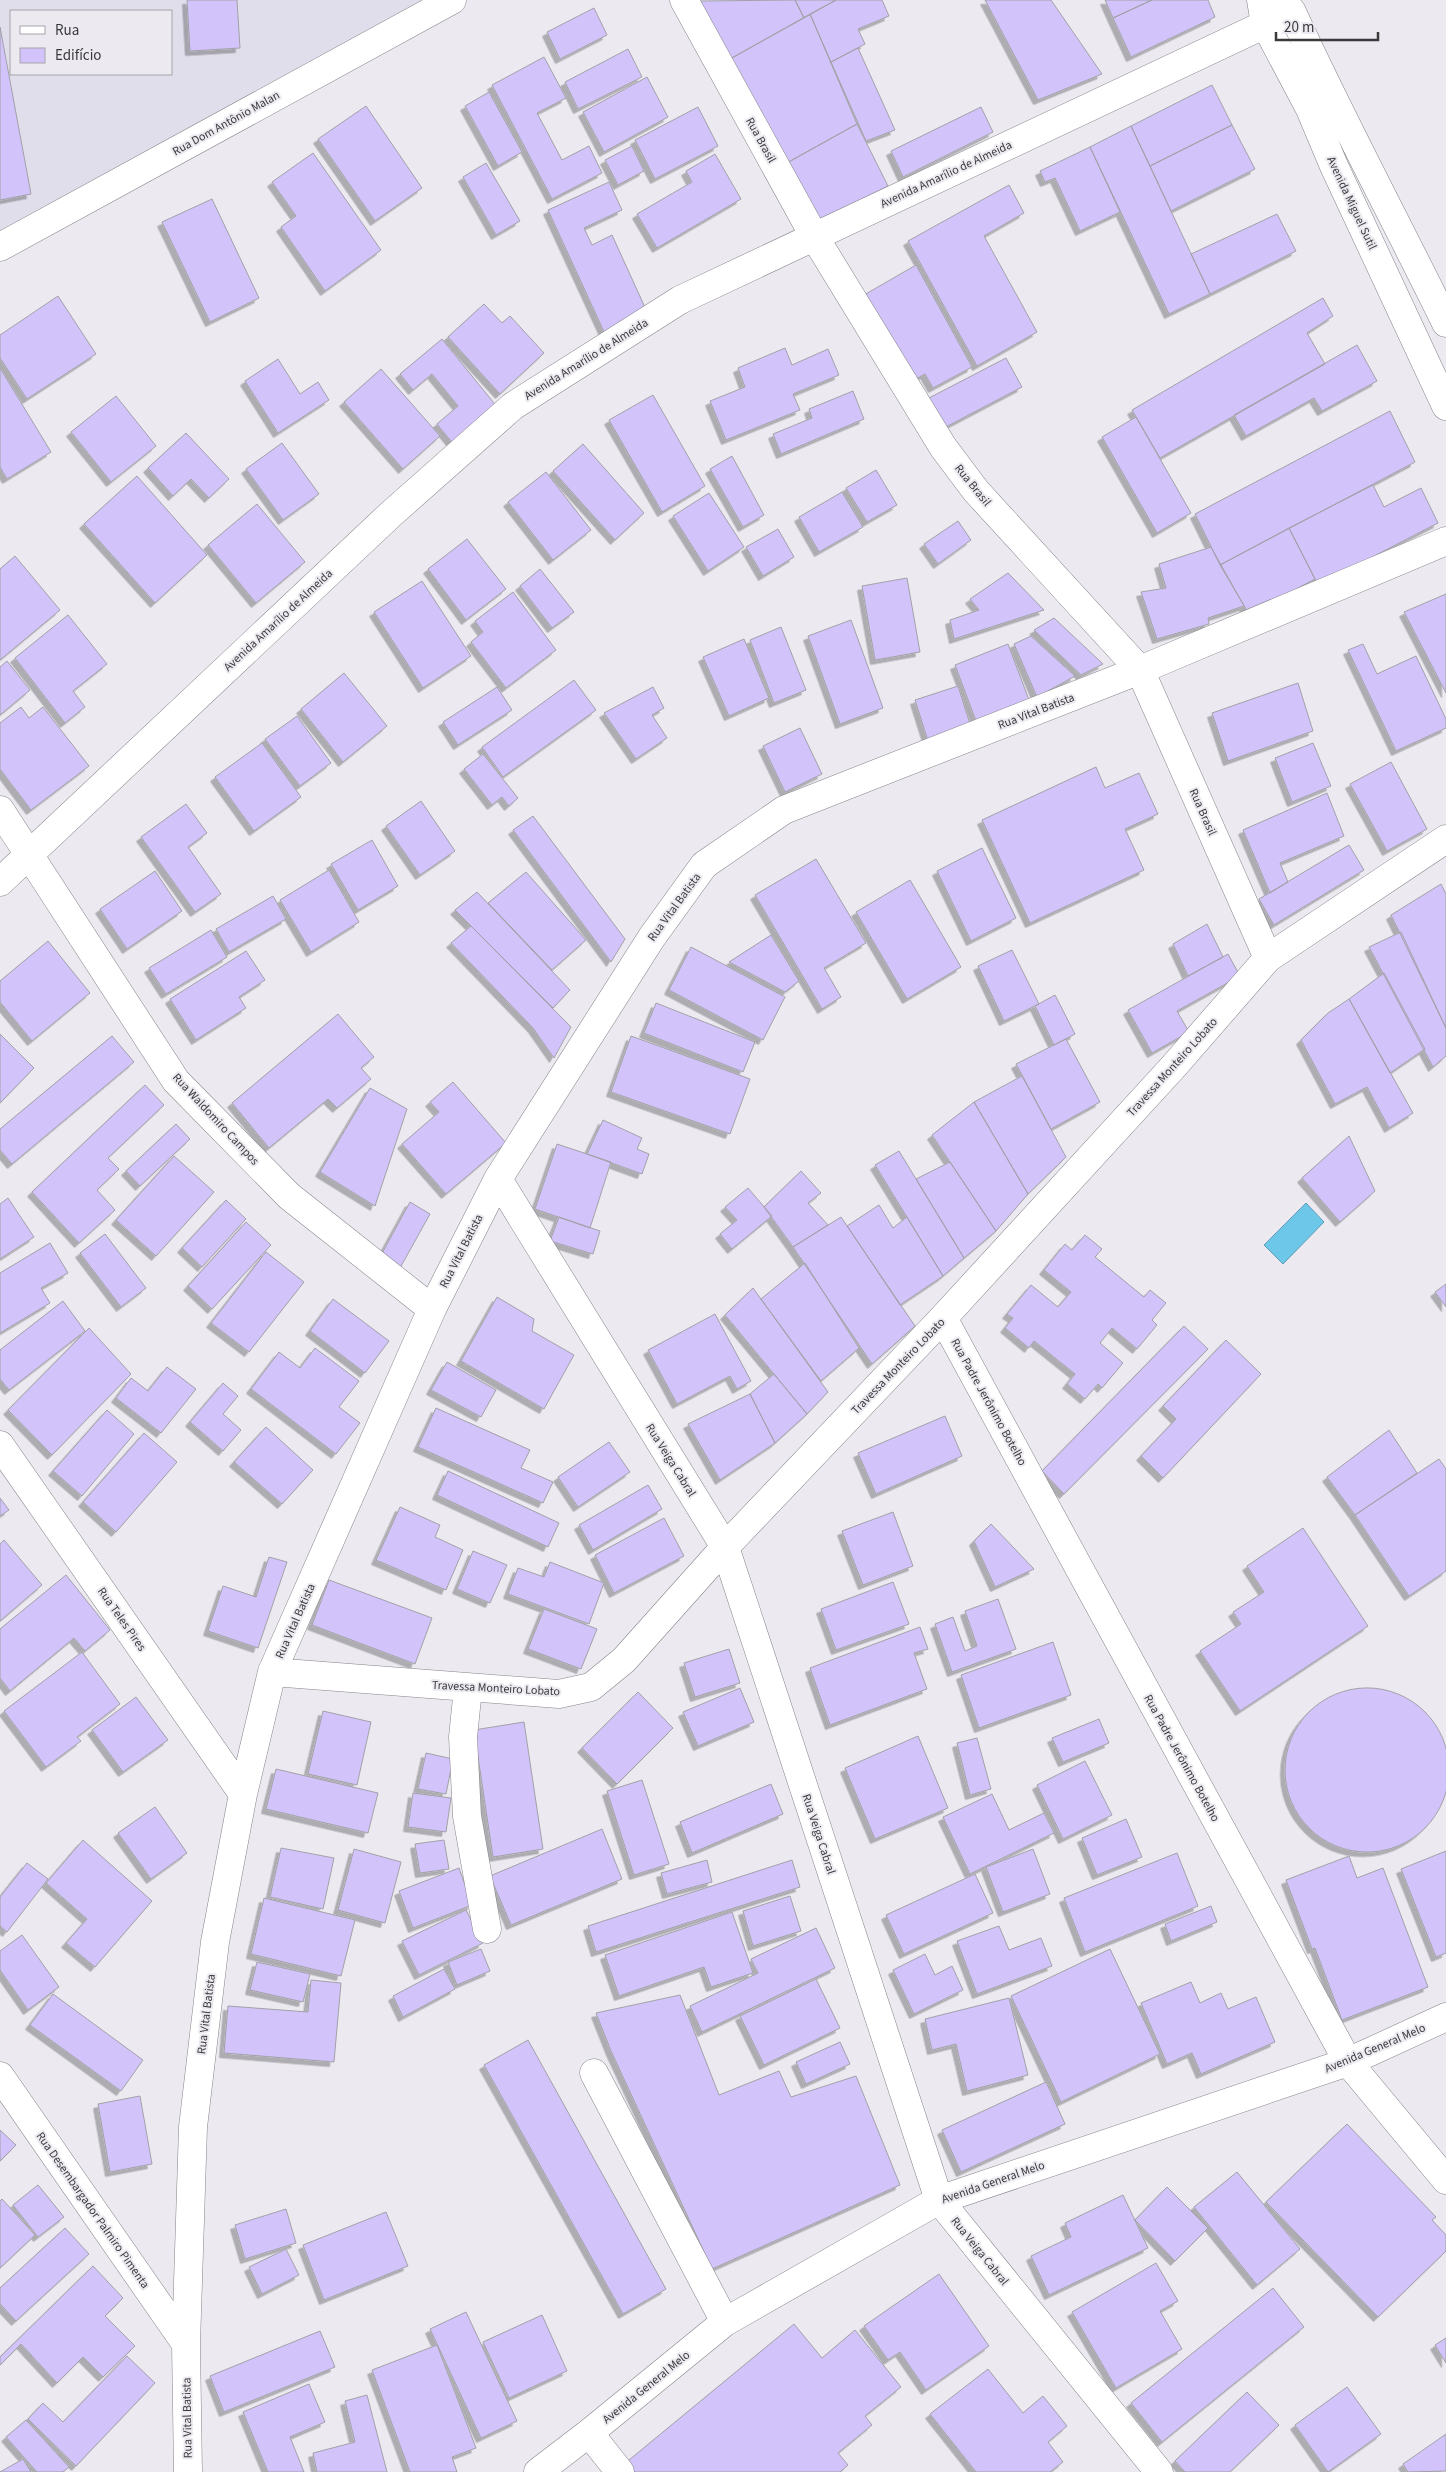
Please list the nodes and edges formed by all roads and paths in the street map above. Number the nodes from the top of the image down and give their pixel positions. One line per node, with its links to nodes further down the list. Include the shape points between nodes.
1 (452, 0): 6 (street, Rua Dom Antônio Malan)
2 (684, 0): 5 (street, Rua Brasil)
3 (1288, 6): 4 (street, Avenida Amarílio de Almeida); 7 (street)
4 (1263, 12): 5 (street, Avenida Amarílio de Almeida); 8 (street, Avenida Miguel Sutil)
5 (814, 236): 10 (street, Rua Brasil, via 927,422 976,491); 13 (street, Avenida Amarílio de Almeida, via 680,300 512,406 391,514)
6 (0, 246)
7 (1446, 324)
8 (1446, 406)
9 (1446, 541): 10 (street, Rua Vital Batista)
10 (1140, 670): 15 (street, Rua Brasil); 16 (street, Rua Vital Batista, via 784,810 704,865 652,937)
11 (0, 810): 13 (street, Rua Waldomiro Campos)
12 (1446, 839): 15 (street, Travessa Monteiro Lobato)
13 (31, 854): 14 (street, Avenida Amarílio de Almeida); 17 (street, Rua Waldomiro Campos, via 176,1081 289,1196)
14 (0, 882)
15 (1268, 958): 18 (street, Travessa Monteiro Lobato, via 1174,1066)
16 (498, 1179): 17 (street, Rua Vital Batista); 20 (street, Rua Veiga Cabral)
17 (432, 1309): 21 (street, Rua Vital Batista)
18 (943, 1318): 20 (street, Travessa Monteiro Lobato); 26 (street, Rua Padre Jerônimo Botelho)
19 (0, 1445): 23 (street, Rua Teles Pires)
20 (725, 1547): 22 (street, Travessa Monteiro Lobato, via 624,1660 591,1687 559,1694); 30 (street, Rua Veiga Cabral)
21 (272, 1672): 22 (street, Travessa Monteiro Lobato); 23 (street, Rua Vital Batista)
22 (468, 1688): 24 (street, via 464,1736 467,1816)
23 (243, 1794): 32 (street, Rua Vital Batista, via 214,1942 193,2127)
24 (487, 1928)
25 (1446, 2017): 26 (street, Avenida General Melo)
26 (1348, 2062): 29 (street, Rua Padre Jerônimo Botelho); 30 (street, Avenida General Melo)
27 (594, 2073): 31 (street)
28 (0, 2076): 32 (street, Rua Desembargador Palmiro Pimenta)
29 (1446, 2180)
30 (940, 2200): 31 (street, Avenida General Melo); 37 (street, Rua Veiga Cabral)
31 (725, 2322): 33 (street, Avenida General Melo)
32 (186, 2344): 34 (street, Rua Vital Batista)
33 (589, 2433): 35 (street, Avenida General Melo); 36 (street)
34 (188, 2472)
35 (538, 2472)
36 (620, 2472)
37 (1159, 2472)

